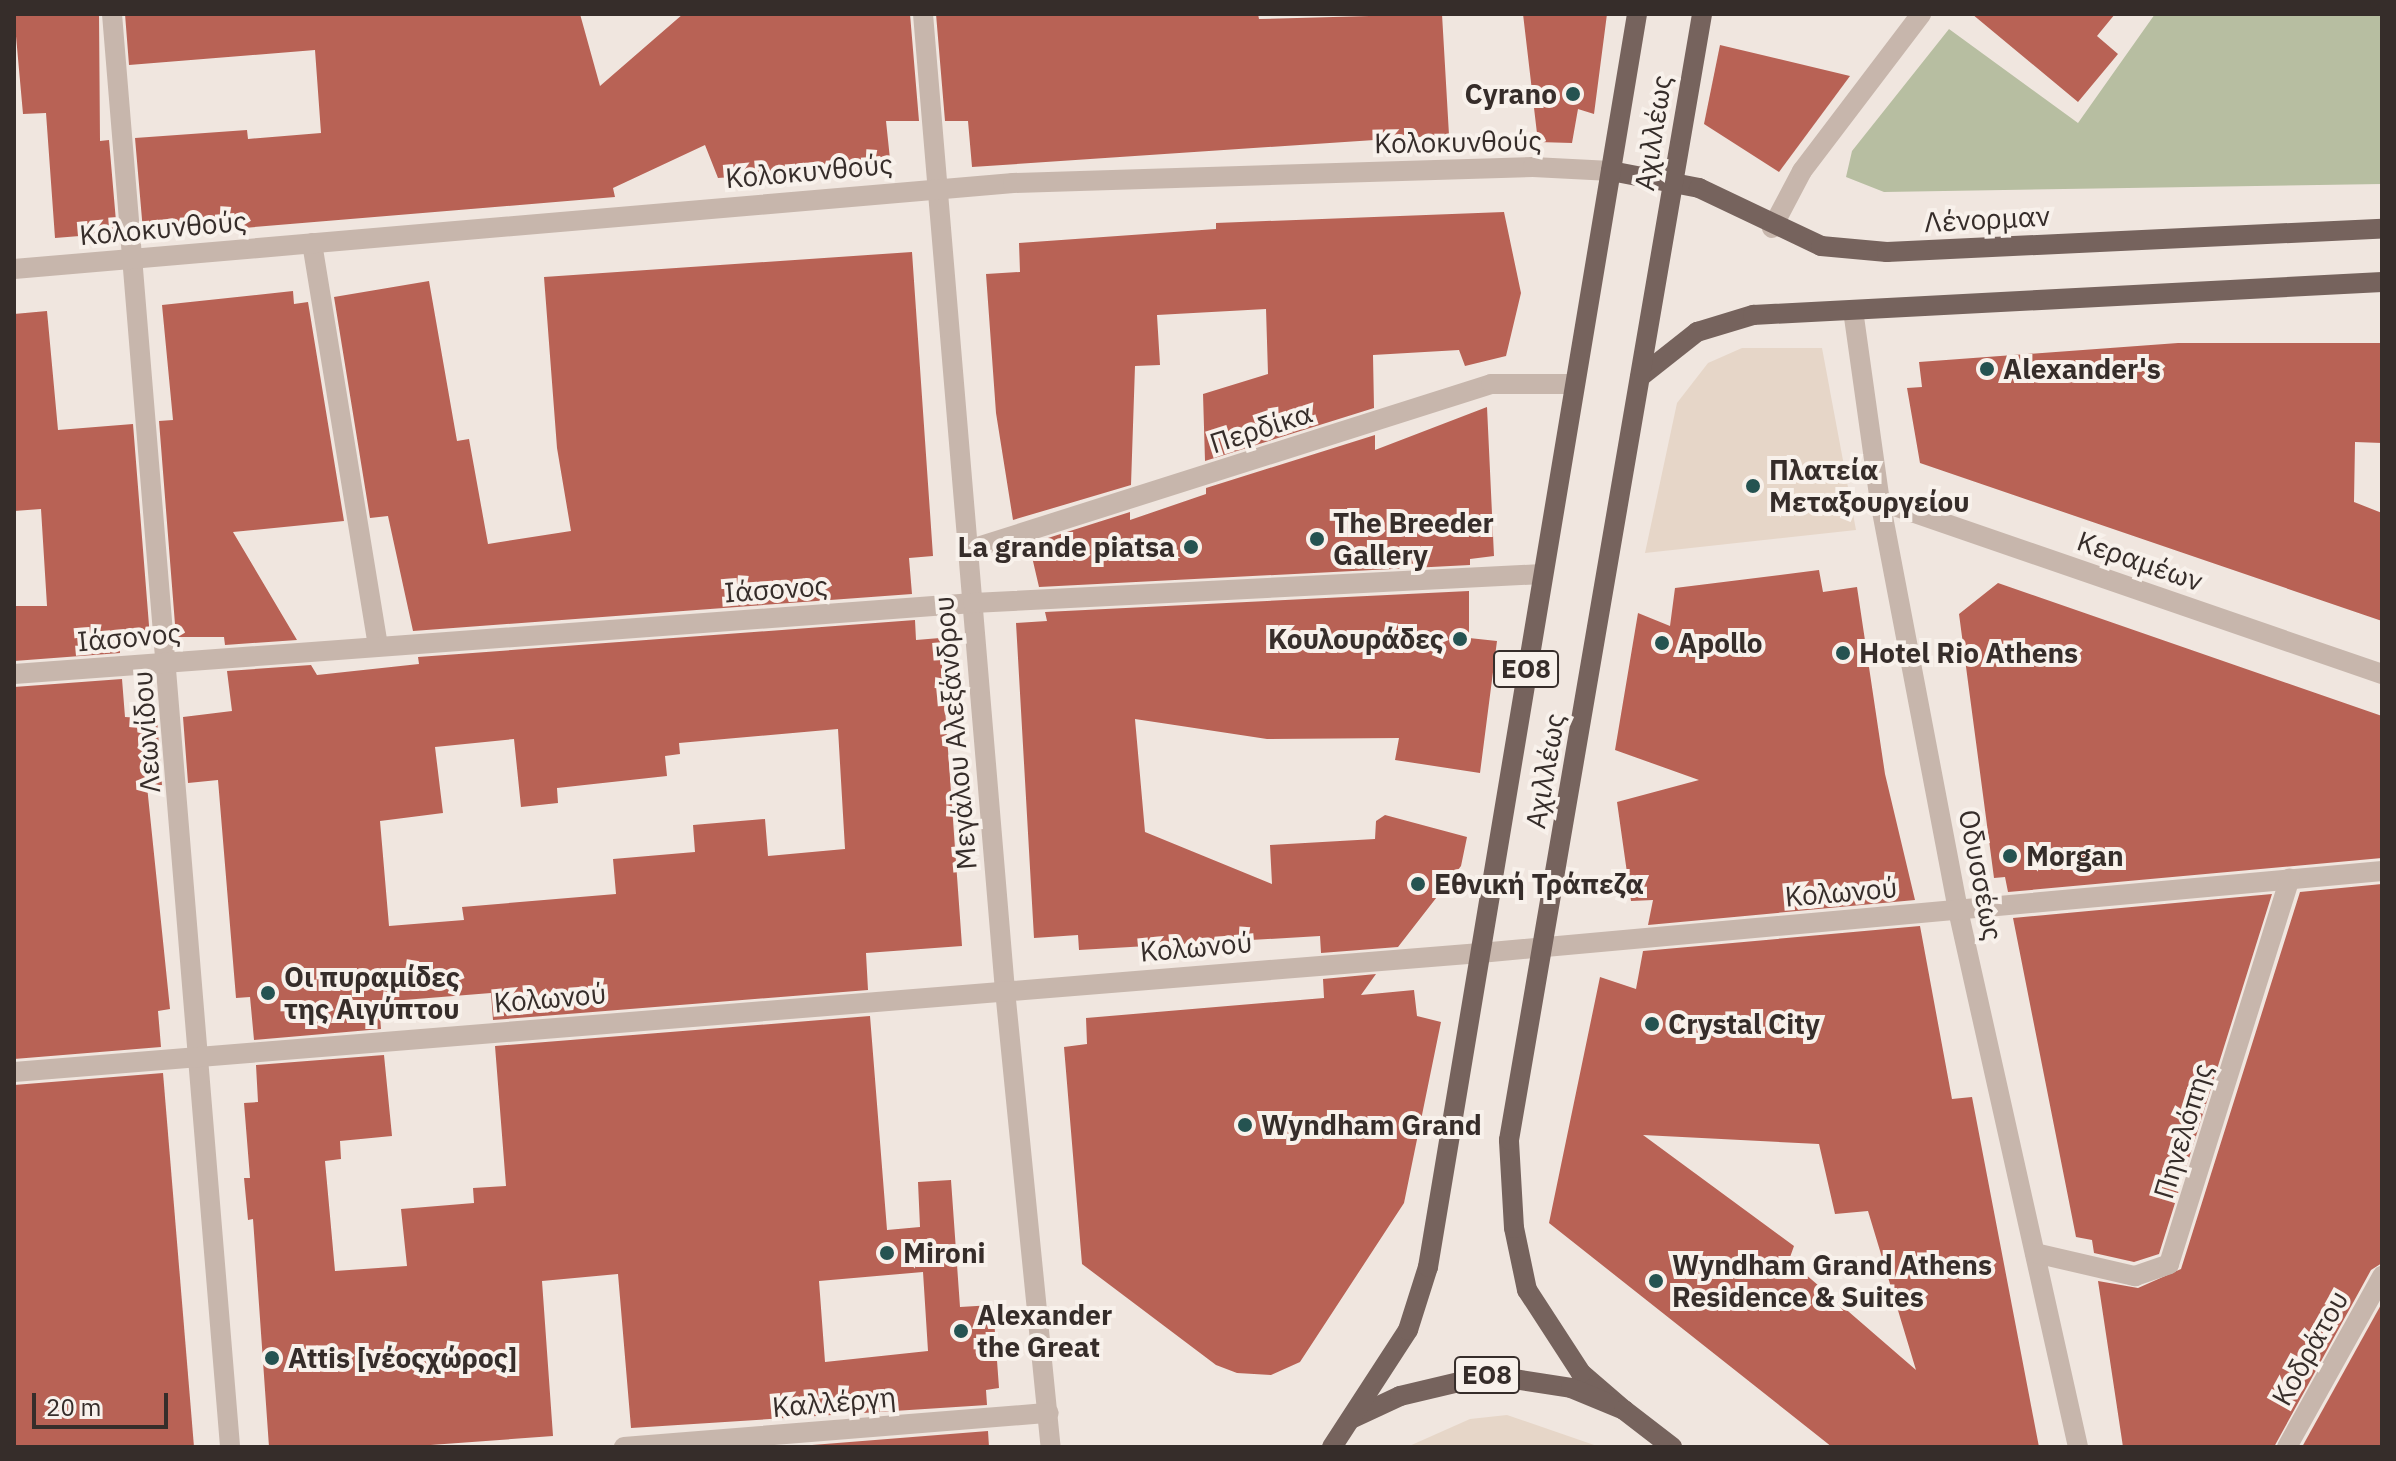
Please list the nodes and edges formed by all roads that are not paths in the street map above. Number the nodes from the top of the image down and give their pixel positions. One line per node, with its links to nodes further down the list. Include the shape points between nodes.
1 (112, 14): 12 (street, Λεωνίδου)
2 (923, 14): 8 (street, Μεγάλου Αλεξάνδρου)
3 (1637, 14): 6 (main road, Αχιλλέως / ΕΟ8)
4 (1702, 14): 7 (main road, Αχιλλέως / ΕΟ8)
5 (1921, 14): 9 (street, via 1802,171)
6 (1611, 171): 7 (main road, Λένορμαν); 8 (street, Κολοκυνθούς, via 1517,167); 17 (main road, Αχιλλέως / ΕΟ8)
7 (1674, 181): 9 (main road, Λένορμαν, via 1726,199); 16 (main road, Αχιλλέως / ΕΟ8)
8 (938, 188): 11 (street, Κολοκυνθούς); 19 (street, Μεγάλου Αλεξάνδρου)
9 (1772, 228): 10 (main road, Λένορμαν, via 1821,246 1887,252)
10 (2382, 229)
11 (312, 243): 12 (street, Κολοκυνθούς); 22 (street)
12 (134, 258): 13 (street, Κολοκυνθούς); 23 (street, Λεωνίδου)
13 (14, 269)
14 (2380, 283): 15 (main road)
15 (1853, 310): 16 (main road, via 1719,321); 18 (street, Οδυσσέως)
16 (1640, 377): 29 (main road, Αχιλλέως / ΕΟ8)
17 (1574, 384): 19 (street, Περδίκα, via 1491,384); 20 (main road, Αχιλλέως / ΕΟ8)
18 (1880, 501): 25 (street, Κεραμέων); 28 (street, Οδυσσέως)
19 (968, 550): 21 (street, Μεγάλου Αλεξάνδρου)
20 (1542, 574): 21 (street, Ιάσονος); 30 (main road, Αχιλλέως / ΕΟ8)
21 (973, 603): 22 (street, Ιάσονος); 31 (street, Μεγάλου Αλεξάνδρου)
22 (378, 646): 23 (street, Ιάσονος)
23 (169, 662): 24 (street, Ιάσονος); 32 (street, Λεωνίδου)
24 (14, 674)
25 (2382, 674)
26 (2382, 871): 27 (street, Κολωνού)
27 (2290, 879): 28 (street, Κολωνού); 34 (street, Πηνελόπης, via 2169,1264 2135,1276)
28 (1958, 910): 29 (street, Κολωνού); 34 (street, Οδυσσέως)
29 (1544, 948): 30 (street, Κολωνού); 36 (main road, Αχιλλέως / ΕΟ8, via 1509,1140 1514,1228 1527,1290 1549,1331 1581,1373)
30 (1480, 953): 31 (street, Κολωνού); 38 (main road, Αχιλλέως / ΕΟ8, via 1428,1267 1408,1330)
31 (1005, 990): 32 (street, Κολωνού); 37 (street, Μεγάλου Αλεξάνδρου)
32 (195, 1054): 33 (street, Κολωνού); 39 (street, Λεωνίδου)
33 (14, 1072)
34 (2035, 1253): 44 (street, Οδυσσέως)
35 (2382, 1276): 45 (street, Κοδράτου)
36 (1624, 1410): 38 (main road, ΕΟ8, via 1571,1388 1489,1375 1400,1396); 43 (main road, ΕΟ8)
37 (1049, 1413): 40 (street, Καλλέργη); 41 (street, Μεγάλου Αλεξάνδρου)
38 (1351, 1419): 42 (main road, ΕΟ8)
39 (230, 1447)
40 (624, 1447)
41 (1051, 1447)
42 (1332, 1447)
43 (1672, 1447)
44 (2078, 1447)
45 (2287, 1447)

